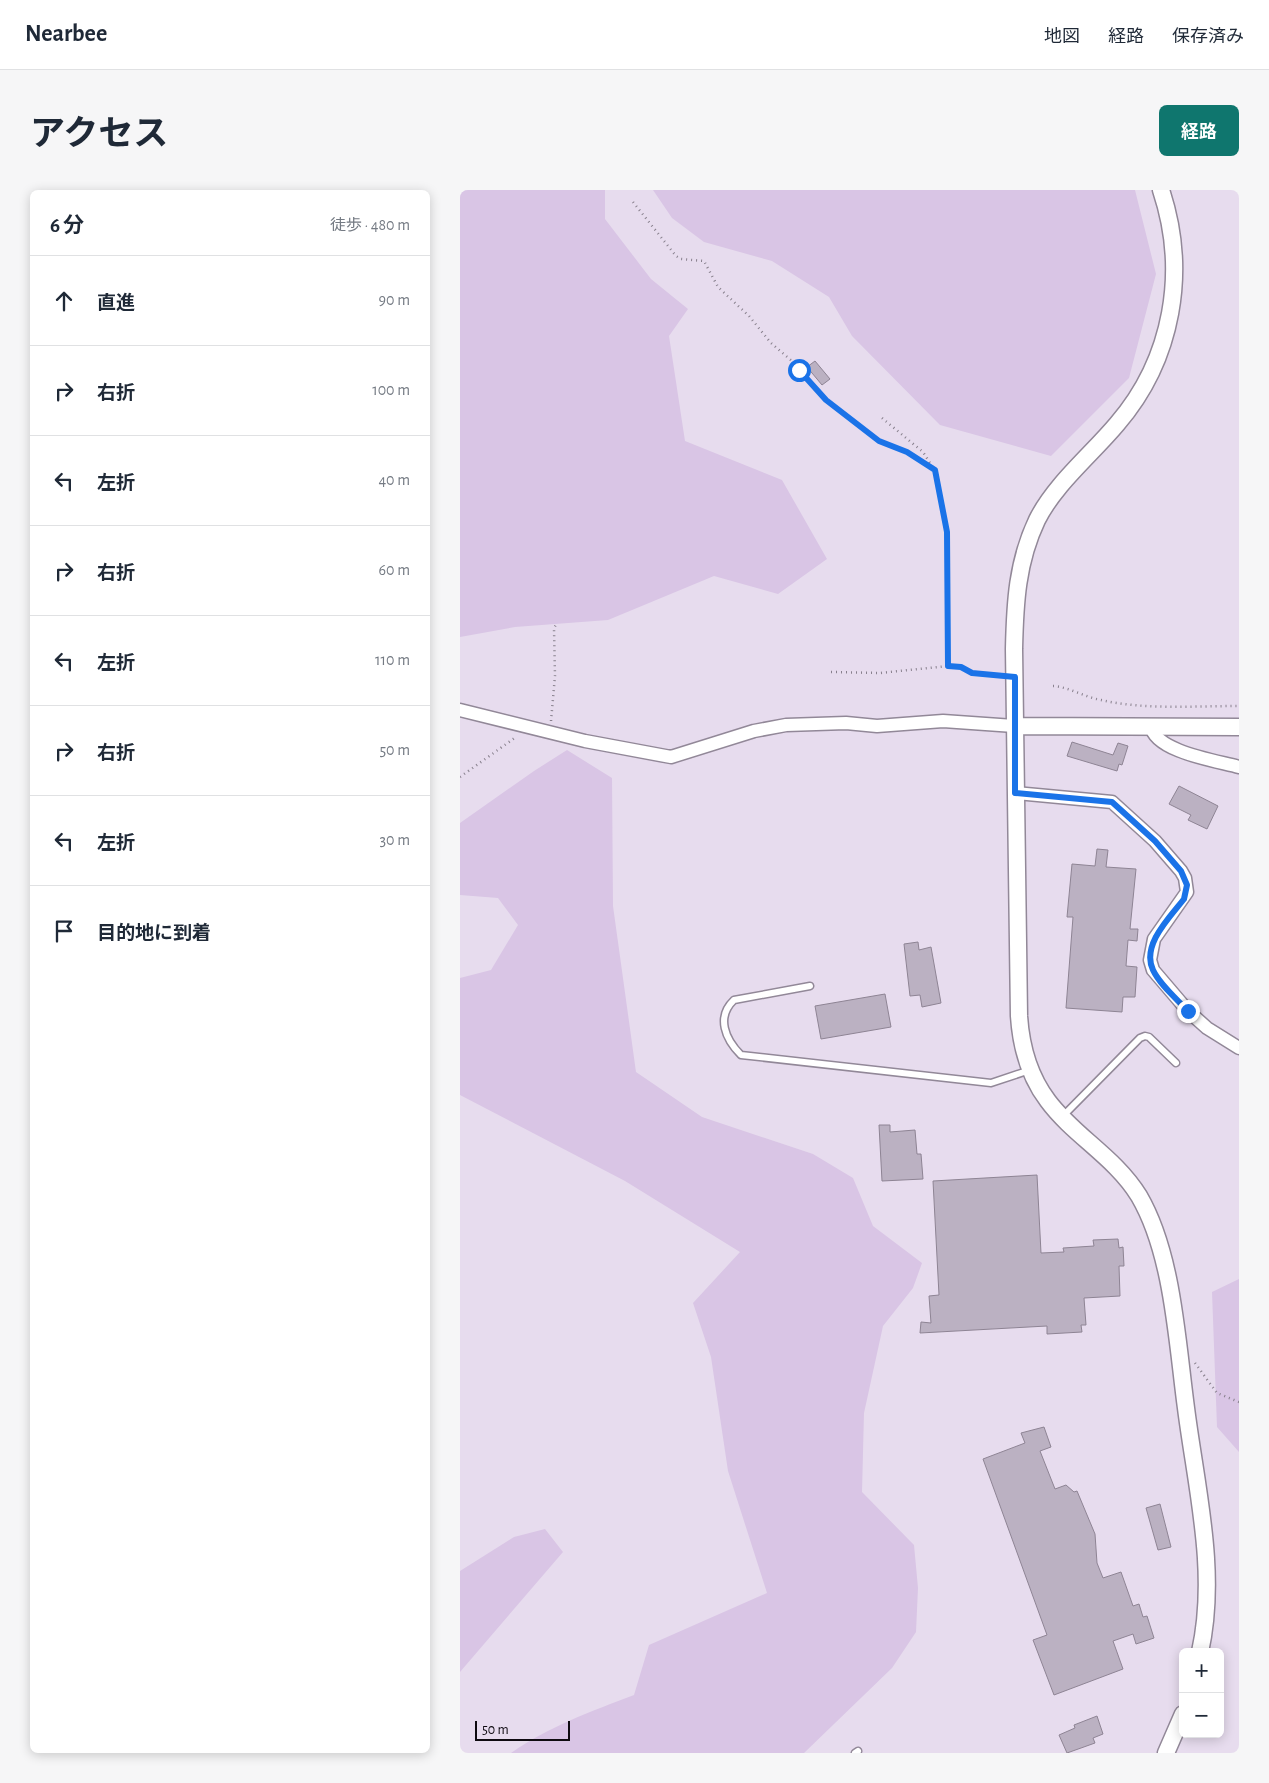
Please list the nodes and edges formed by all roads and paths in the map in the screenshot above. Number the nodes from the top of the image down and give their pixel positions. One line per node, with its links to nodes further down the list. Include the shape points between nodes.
1 (1161, 190): 8 (street, via 1174,252 1174,296 1165,339 1146,384 1133,403 1058,490 1038,519 1024,553 1016,591)
2 (633, 202): 4 (path, via 680,260 697,259 708,265 718,287 826,400 879,441 907,452)
3 (882, 418): 4 (path, via 912,442)
4 (935, 470): 6 (path, via 947,532)
5 (558, 623): 16 (path, via 554,628)
6 (948, 666): 7 (path, via 880,674); 8 (path, via 961,667 972,673)
7 (831, 672)
8 (1015, 677): 12 (street)
9 (1053, 686): 10 (path, via 1100,700 1136,705)
10 (1239, 706)
11 (460, 710): 15 (street)
12 (1014, 726): 13 (street); 16 (street, via 943,721 877,726 846,723 786,725 754,731 670,757); 19 (street)
13 (1151, 726): 14 (street); 17 (street, via 1154,734 1166,744 1189,754)
14 (1239, 727)
15 (529, 728): 16 (street); 18 (path)
16 (551, 733)
17 (1239, 767)
18 (460, 777)
19 (1015, 793): 21 (street, via 1112,802 1155,841 1181,871 1187,885 1184,899 1154,939 1150,960 1153,970 1188,1011 1207,1028); 23 (street, via 1019,1016 1022,1045)
20 (810, 986): 23 (lane, via 734,1000 726,1007 724,1017 724,1029 730,1044 741,1055 991,1083)
21 (1239, 1048)
22 (1176, 1063): 24 (lane, via 1149,1037 1140,1038)
23 (1030, 1070): 24 (street, via 1048,1101)
24 (1062, 1117): 25 (street, via 1126,1177 1147,1210 1162,1252)
25 (1179, 1362): 26 (path, via 1190,1360 1197,1364 1217,1393); 27 (street, via 1205,1553)
26 (1239, 1402)
27 (1200, 1648)
28 (1179, 1723): 29 (street)
29 (1166, 1753)

